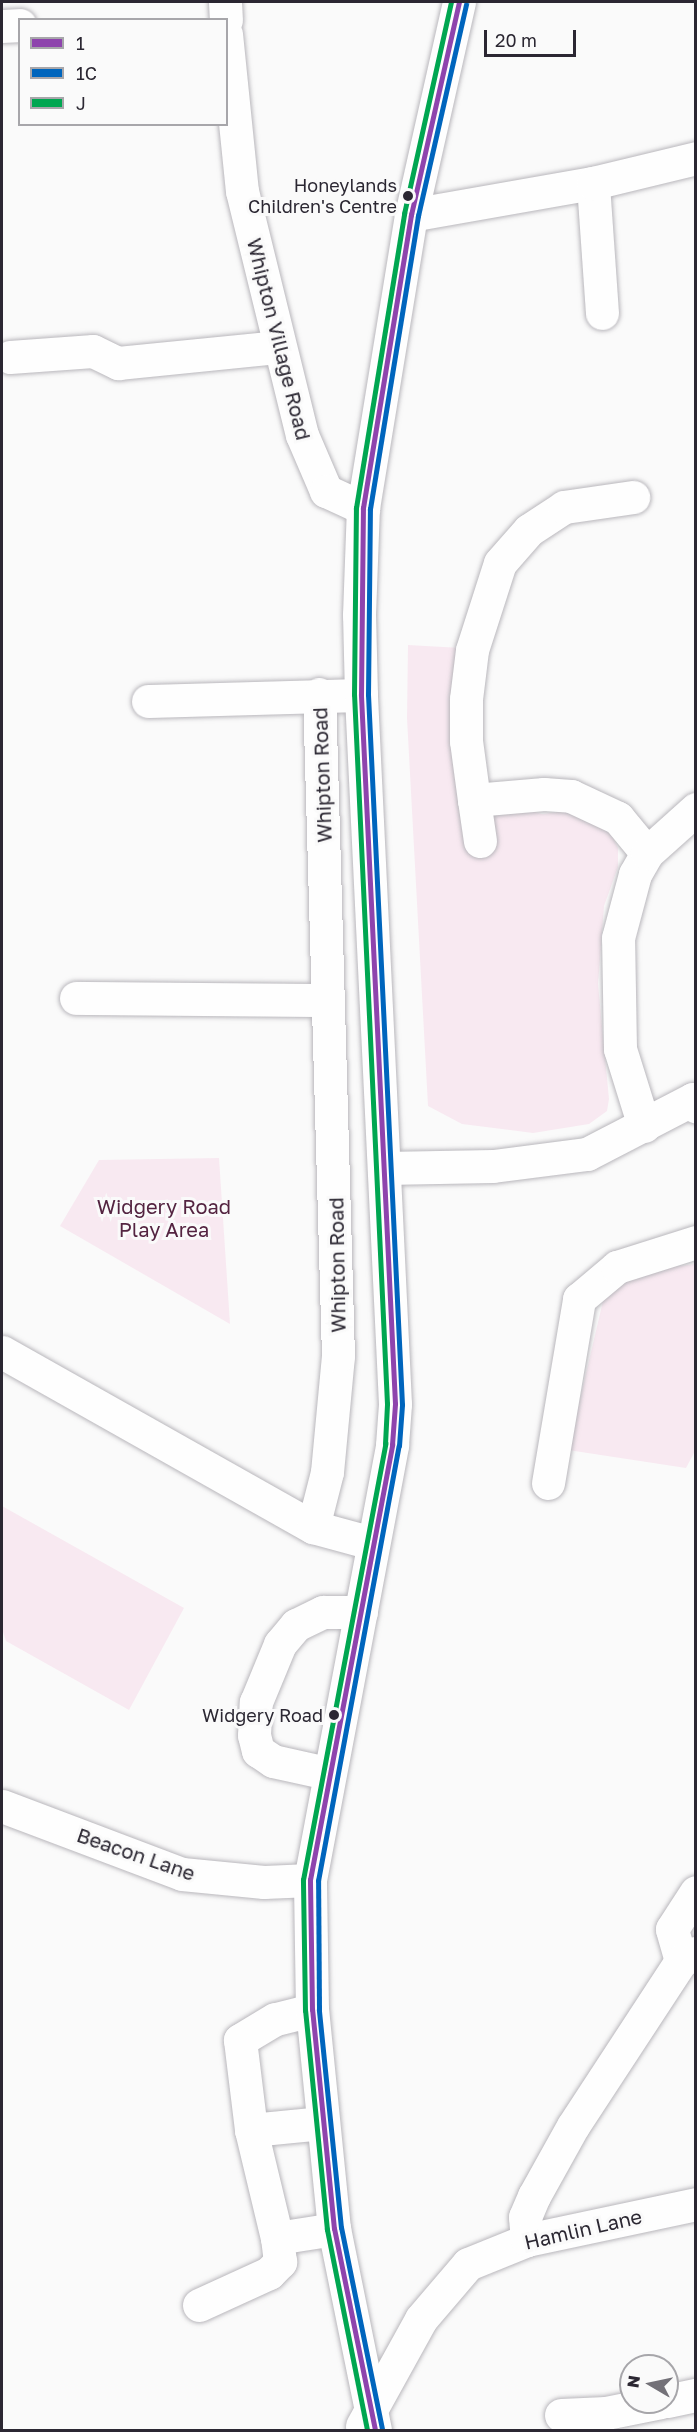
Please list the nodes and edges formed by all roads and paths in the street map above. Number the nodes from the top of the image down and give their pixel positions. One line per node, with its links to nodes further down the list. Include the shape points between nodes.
1 (225, 2): 3 (street)
2 (459, 2): 9 (street)
3 (226, 18)
4 (18, 25): 5 (street)
5 (2, 26)
6 (228, 54): 11 (street, Whipton Village Road, via 242,191)
7 (696, 158): 8 (street)
8 (593, 183): 9 (street); 10 (street)
9 (411, 215): 14 (street)
10 (602, 313)
11 (279, 346): 12 (street, via 118,363 93,351); 14 (street, Whipton Village Road, via 316,474 326,491)
12 (10, 357)
13 (633, 497): 18 (street, via 564,507 529,530 500,563 472,650 466,699 466,741)
14 (363, 508): 16 (street, via 358,615)
15 (319, 694): 16 (street); 17 (street); 23 (street, Whipton Road)
16 (361, 695): 26 (street)
17 (148, 701)
18 (474, 800): 20 (street); 21 (street, via 544,794 571,796 618,818)
19 (696, 809): 21 (street)
20 (480, 841)
21 (646, 853): 25 (street, via 626,902 618,939 616,982 620,1049)
22 (76, 998): 23 (street)
23 (328, 1000): 30 (street, Whipton Road, via 335,1181 335,1401 327,1472)
24 (695, 1100): 25 (street)
25 (644, 1126): 26 (street, via 587,1154 534,1163)
26 (384, 1168): 31 (street, via 395,1404 392,1445)
27 (696, 1242): 29 (street, via 617,1267 579,1299)
28 (2, 1352): 30 (street)
29 (548, 1483)
30 (313, 1527): 31 (street)
31 (372, 1544): 32 (street)
32 (361, 1612): 33 (street); 33 (street, via 323,1612 296,1625 280,1644 256,1702 254,1735 258,1751 273,1761)
33 (327, 1773): 35 (street)
34 (2, 1806): 35 (street, Beacon Lane, via 182,1874 253,1882)
35 (310, 1880): 38 (street)
36 (696, 1892): 37 (street, via 672,1929)
37 (688, 1957): 44 (street, via 573,2126 525,2217)
38 (312, 2010): 39 (street); 40 (street, via 275,2019 240,2040)
39 (323, 2123): 40 (street); 42 (street)
40 (250, 2130): 43 (street)
41 (696, 2204): 44 (street, Hamlin Lane)
42 (334, 2229): 43 (street); 50 (street)
43 (278, 2238): 45 (street, via 280,2262 269,2273)
44 (527, 2240): 50 (street, Hamlin Lane, via 468,2264 437,2296)
45 (199, 2305)
46 (696, 2395): 47 (street)
47 (679, 2399)
48 (619, 2410): 49 (street)
49 (561, 2415)
50 (368, 2423)

